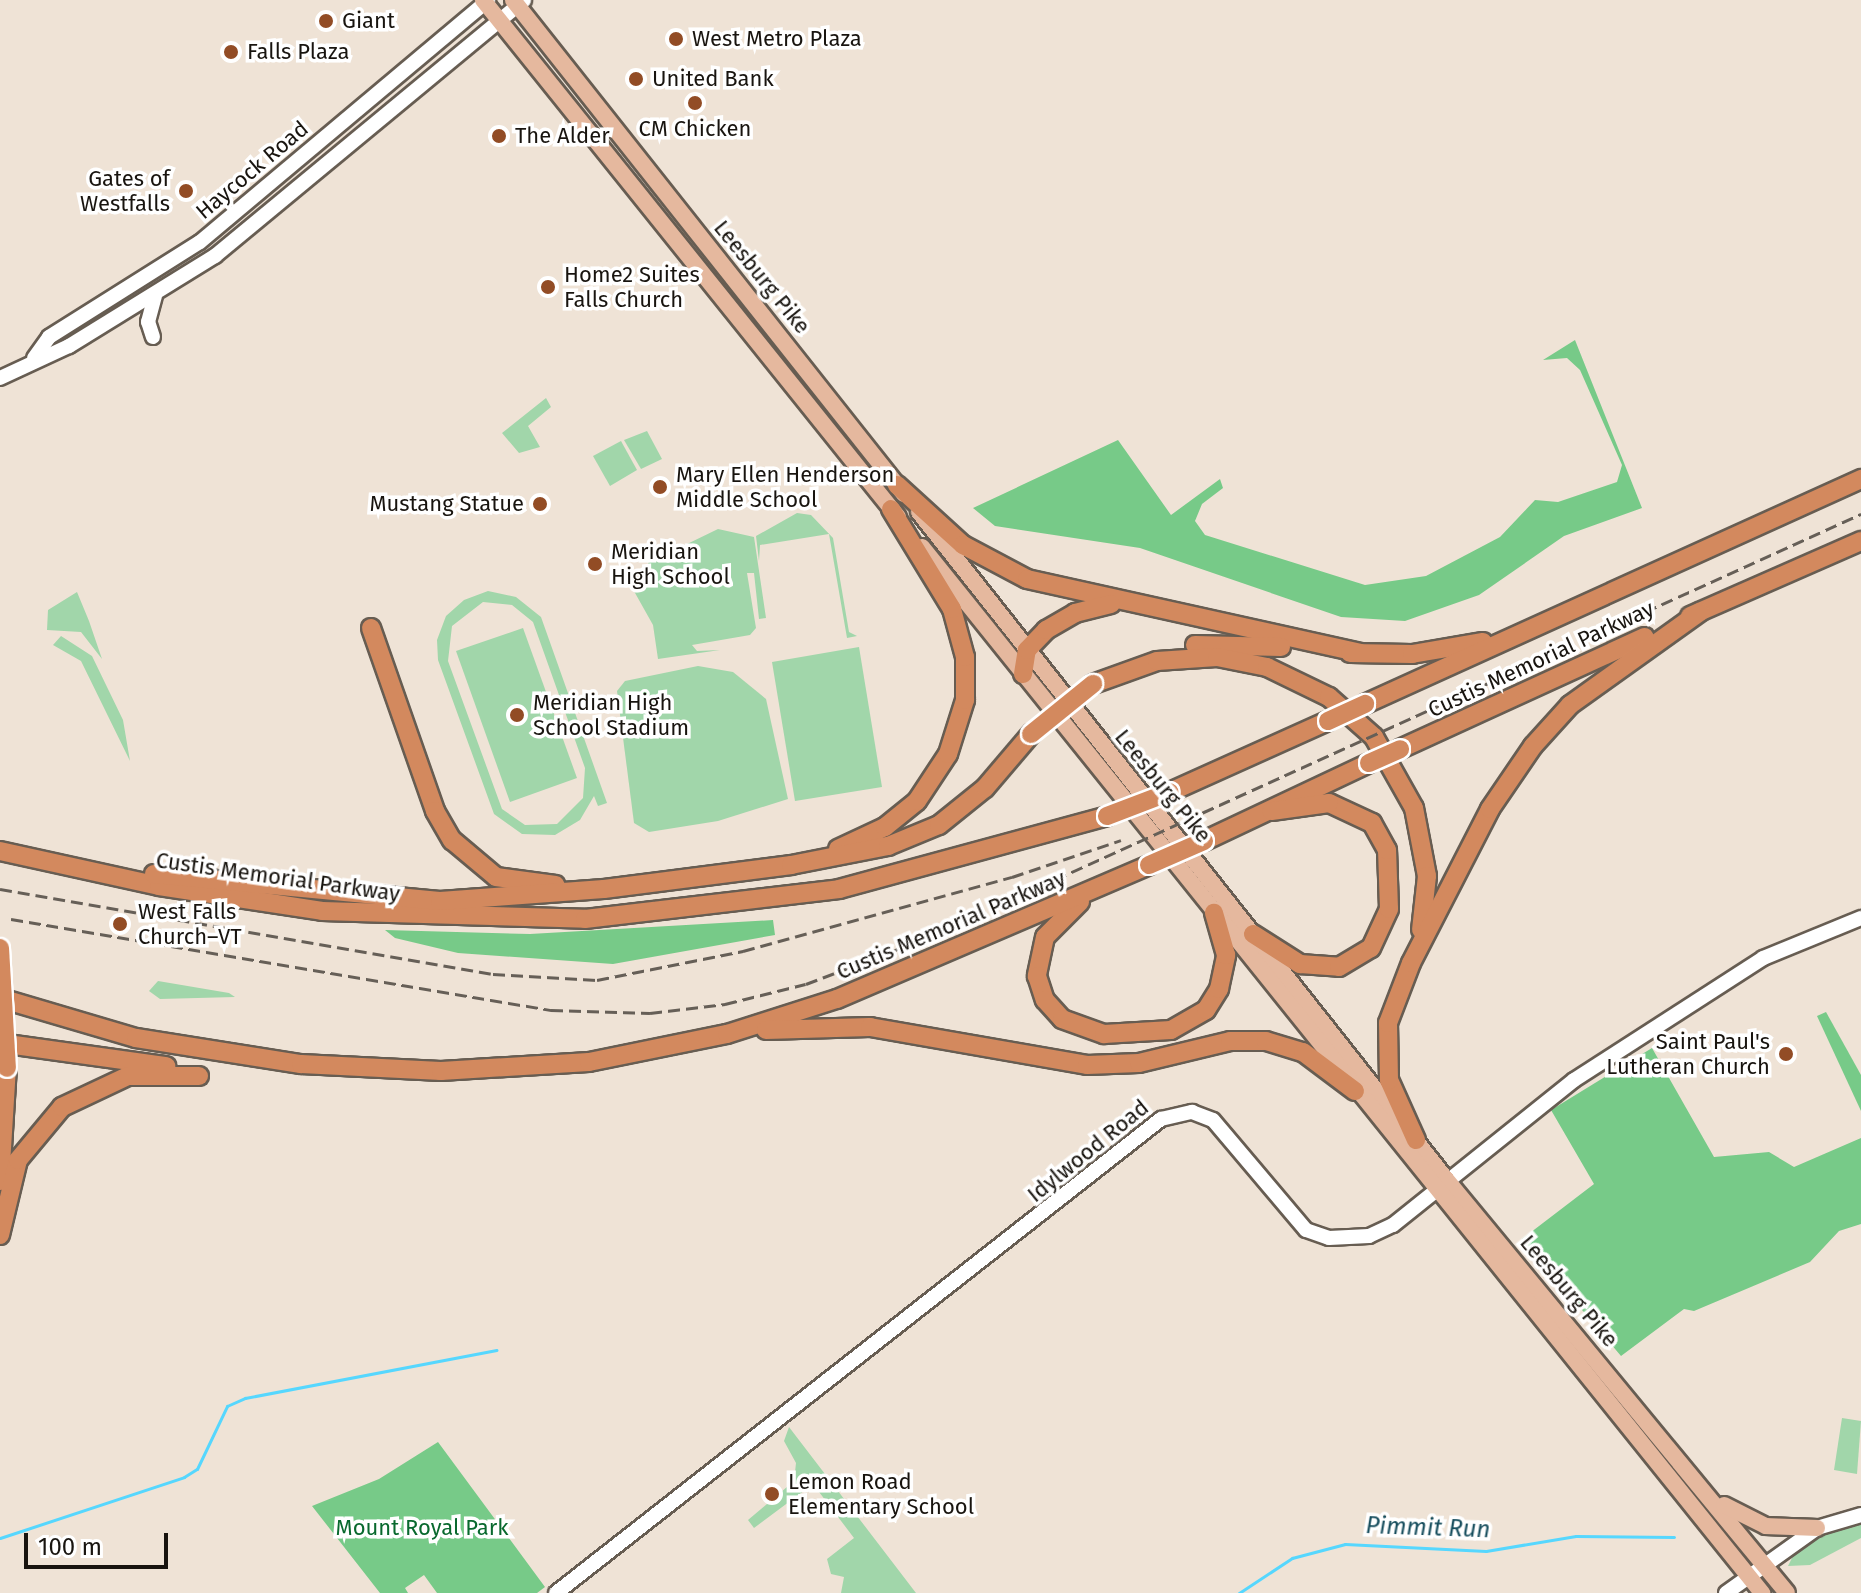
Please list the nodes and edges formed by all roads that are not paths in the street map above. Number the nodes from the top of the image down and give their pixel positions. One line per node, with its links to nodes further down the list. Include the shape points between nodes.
1 (485, 1): 3 (main road, Leesburg Pike); 6 (main road, Haycock Road, via 200,242 49,337)
2 (518, 2): 3 (main road, Haycock Road); 9 (main road, Leesburg Pike)
3 (498, 20): 4 (main road, Haycock Road, via 242,235); 10 (main road, Leesburg Pike)
4 (155, 296): 5 (main road, via 148,322); 6 (main road, Haycock Road, via 69,346)
5 (153, 337)
6 (34, 358): 7 (main road, Haycock Road)
7 (0, 378)
8 (1861, 479): 13 (highway, Custis Memorial Parkway)
9 (897, 485): 12 (highway, via 963,545 1007,571); 16 (main road, Leesburg Pike)
10 (891, 509): 18 (main road, Leesburg Pike); 22 (highway, via 944,590 959,628 966,679 957,732 931,784 893,822 834,850)
11 (1861, 541): 14 (highway, Custis Memorial Parkway)
12 (1130, 606): 16 (highway, via 1075,613); 17 (highway)
13 (1569, 612): 17 (highway, via 1448,650); 21 (highway, Custis Memorial Parkway, bridge, via 1107,816 839,889 585,919 478,921 322,911 159,886)
14 (1700, 612): 20 (highway, Custis Memorial Parkway, bridge); 29 (highway, via 1590,687 1533,746 1490,809)
15 (371, 628): 23 (highway, via 435,811 462,853 504,879)
16 (1027, 650): 18 (highway); 27 (main road, Leesburg Pike)
17 (1360, 653): 19 (highway, via 1185,646 1124,665)
18 (1023, 674): 25 (main road, Leesburg Pike)
19 (1100, 680): 22 (highway, bridge, via 1031,734 974,798 926,832 878,849); 29 (highway, via 1176,658 1247,662 1311,685 1363,725 1401,779 1421,831 1427,904)
20 (1272, 811): 24 (highway, Custis Memorial Parkway, bridge); 27 (highway, via 1329,803 1372,823 1387,850 1389,909 1371,948 1339,967 1300,964)
21 (0, 848): 23 (highway, via 113,869 382,899 464,900)
22 (765, 867): 23 (highway)
23 (634, 886)
24 (1101, 886): 25 (highway, via 1054,925 1037,963 1039,988 1052,1010 1086,1030 1124,1035 1171,1030 1206,1010 1219,989 1226,955); 31 (highway, Custis Memorial Parkway, via 895,978)
25 (1214, 913): 33 (main road, Leesburg Pike)
26 (1861, 918): 36 (main road, Idylwood Road, via 1763,958 1551,1095)
27 (1253, 934): 34 (main road, Leesburg Pike)
28 (0, 948): 35 (highway, bridge, via 7,1068)
29 (1411, 963): 34 (highway, via 1390,1014 1385,1061)
30 (0, 998): 31 (highway, Custis Memorial Parkway, via 136,1038 349,1067 541,1067)
31 (727, 1034): 33 (highway, via 870,1027 1087,1065 1139,1063 1230,1041 1266,1041 1303,1052)
32 (0, 1043): 37 (highway, via 153,1062 199,1076 128,1076 62,1107 18,1160)
33 (1355, 1091): 36 (main road, Leesburg Pike)
34 (1416, 1140): 36 (main road, Leesburg Pike)
35 (0, 1181)
36 (1440, 1185): 38 (main road, Leesburg Pike); 42 (main road, Leesburg Pike); 43 (main road, Idylwood Road, via 1381,1231 1329,1238 1292,1218 1213,1120 1192,1112 1161,1119)
37 (0, 1235)
38 (1707, 1491): 40 (main road, via 1766,1526); 41 (main road, Leesburg Pike)
39 (1861, 1515): 40 (main road)
40 (1817, 1528): 41 (main road)
41 (1764, 1564): 42 (main road); 46 (main road, Leesburg Pike)
42 (1748, 1576): 44 (main road); 45 (main road, Leesburg Pike)
43 (556, 1593)
44 (1726, 1593)
45 (1762, 1593)
46 (1787, 1593)

